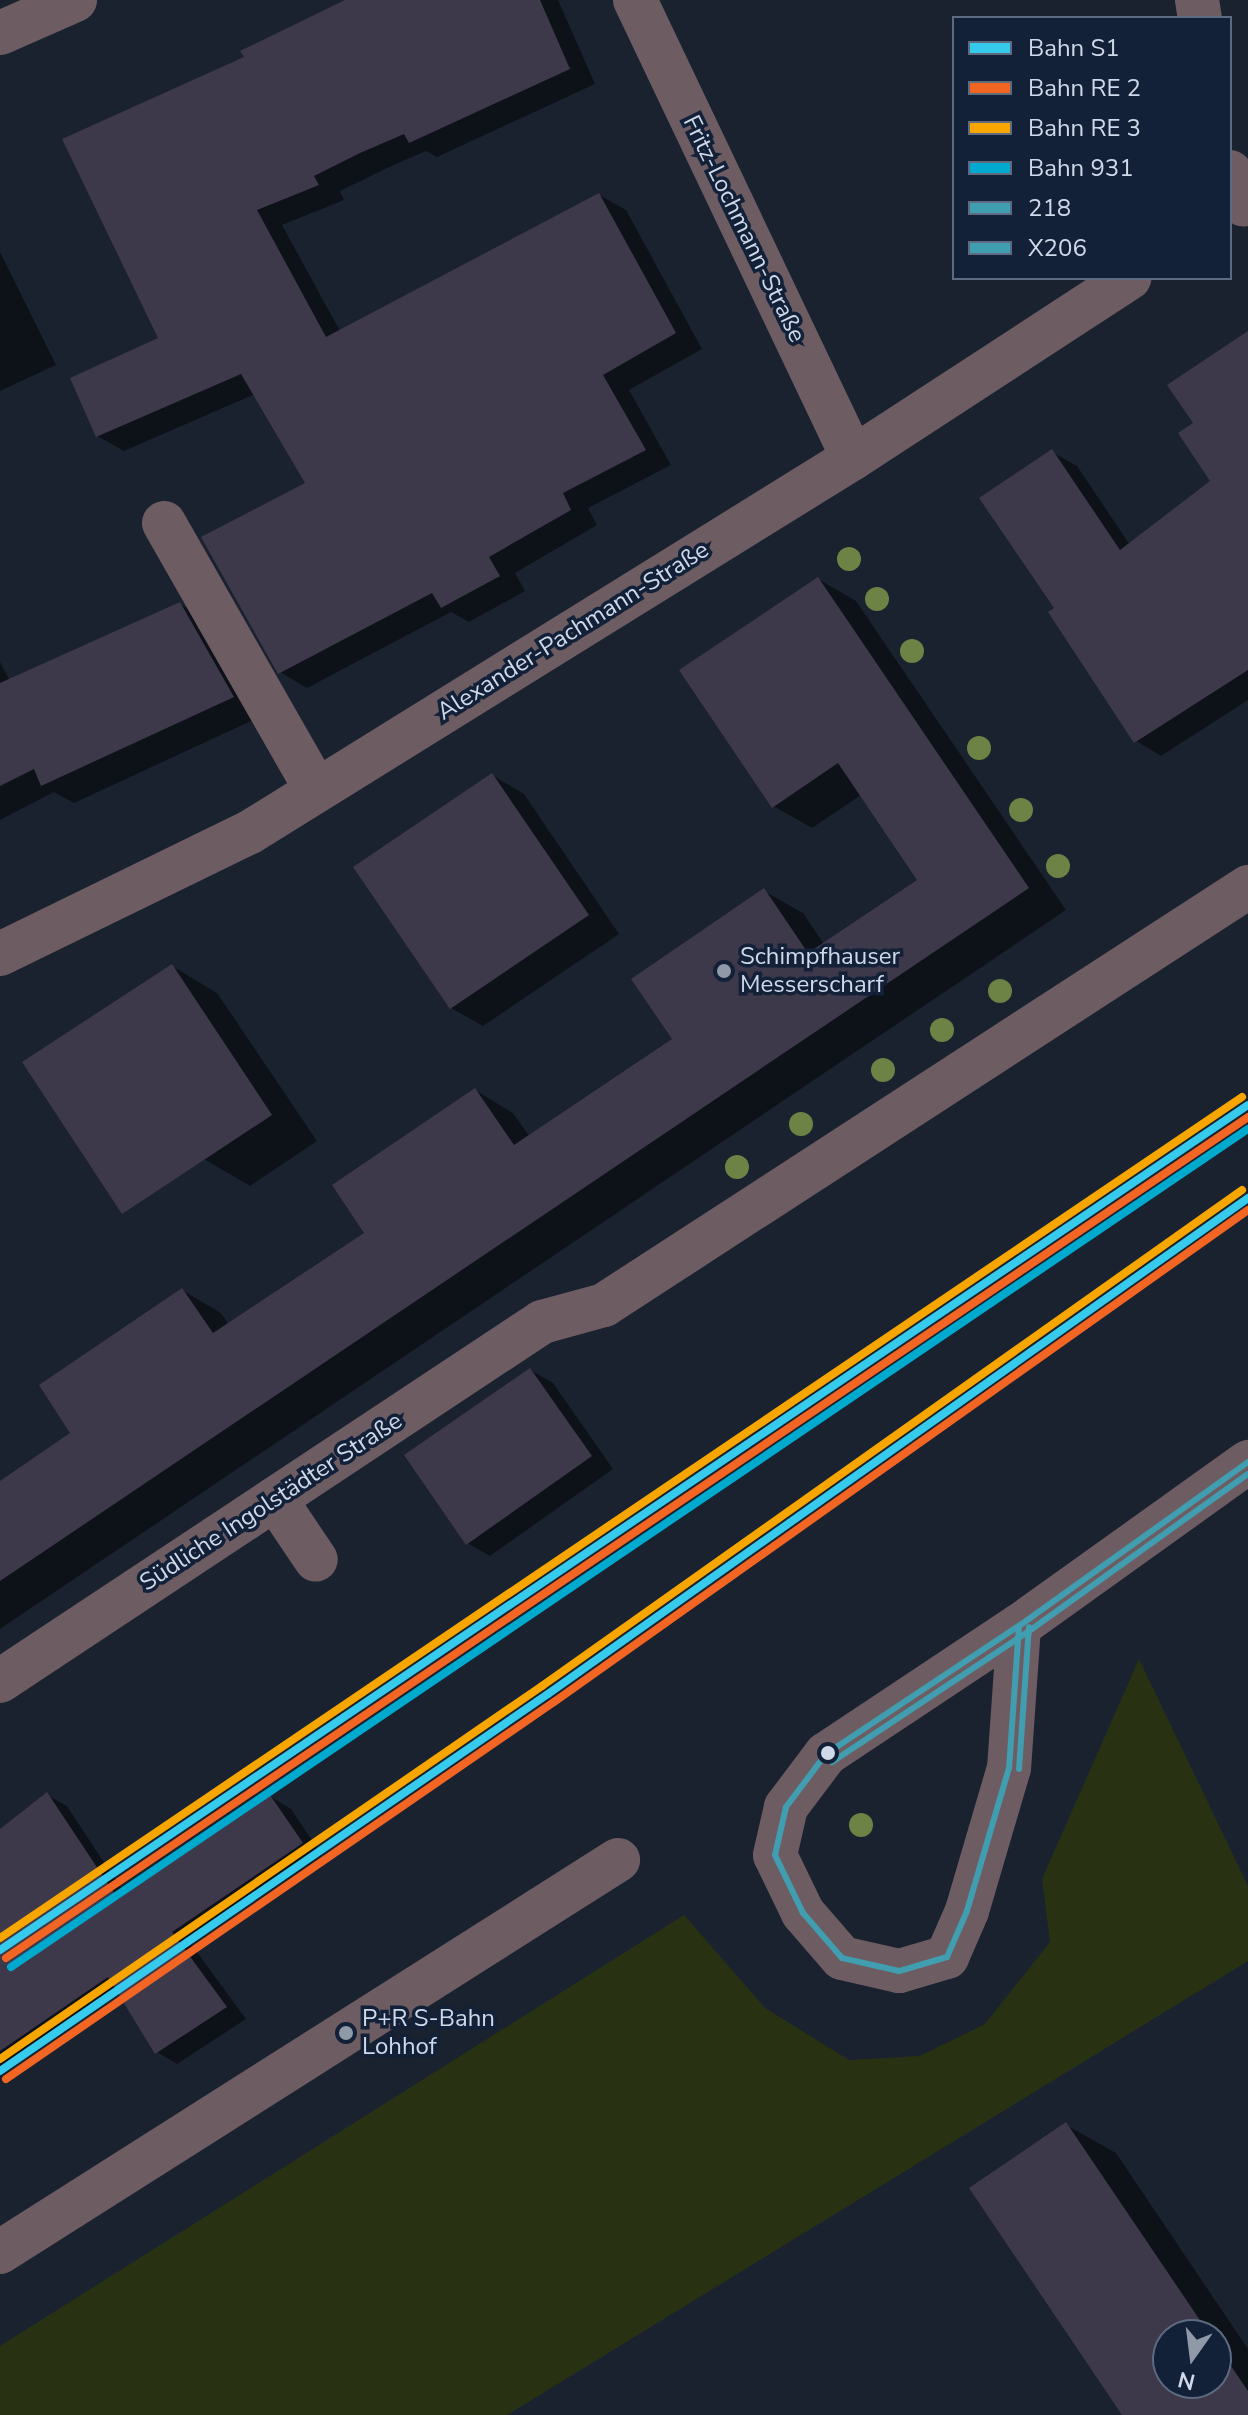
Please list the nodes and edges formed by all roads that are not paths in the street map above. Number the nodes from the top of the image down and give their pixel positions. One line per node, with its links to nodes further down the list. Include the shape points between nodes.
1 (75, 0): 3 (street)
2 (635, 0): 5 (street, Fritz-Lochmann-Straße)
3 (0, 33)
4 (1126, 280): 5 (street, Alexander-Pachmann-Straße)
5 (853, 458): 7 (street, Alexander-Pachmann-Straße)
6 (164, 523): 7 (street)
7 (316, 790): 9 (street, Alexander-Pachmann-Straße, via 250,832)
8 (1248, 887): 11 (street, Südliche Ingolstädter Straße, via 604,1305 542,1322)
9 (0, 954)
10 (1248, 1462): 13 (street)
11 (275, 1499): 12 (street); 14 (street, Südliche Ingolstädter Straße)
12 (316, 1560)
13 (1019, 1626): 13 (street, via 826,1754 786,1807 775,1855 803,1913 842,1958 899,1971 947,1957 967,1911 1009,1768)
14 (0, 1681)
15 (618, 1860): 16 (street)
16 (0, 2252)

